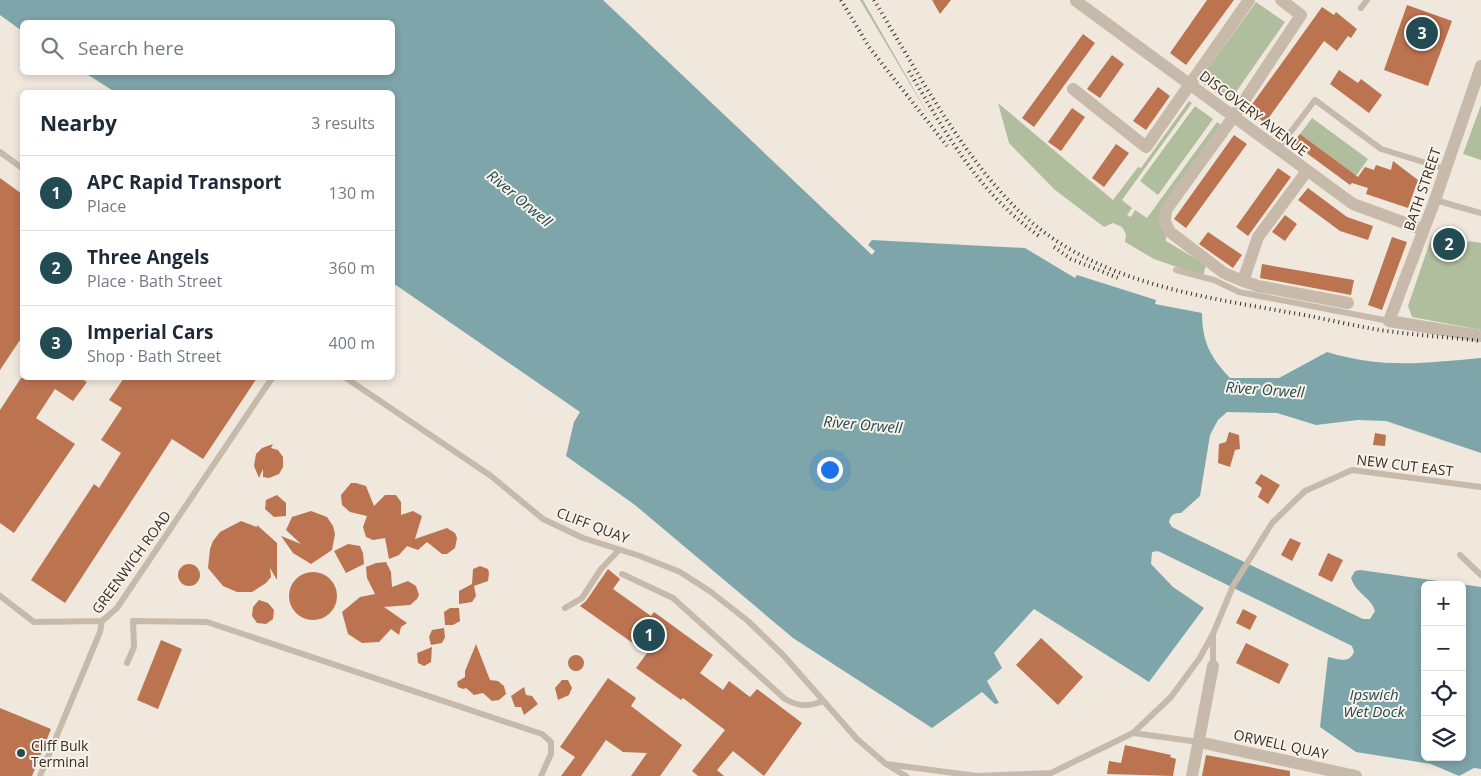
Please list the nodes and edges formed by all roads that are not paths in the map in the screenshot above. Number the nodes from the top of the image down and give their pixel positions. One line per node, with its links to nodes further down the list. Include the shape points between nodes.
1 (1249, 0): 8 (street)
2 (1367, 0): 5 (lane)
3 (1283, 1): 10 (street, via 1301,15)
4 (1083, 2): 8 (street, DISCOVERY AVENUE)
5 (1361, 8)
6 (1481, 66): 7 (street, BATH STREET)
7 (1478, 82): 14 (street, BATH STREET)
8 (1191, 85): 9 (street, via 1146,148); 10 (street, DISCOVERY AVENUE)
9 (1073, 89)
10 (1234, 116): 11 (street, DISCOVERY AVENUE); 20 (street, via 1164,216 1170,232 1224,273)
11 (1277, 150): 14 (lane, via 1315,100 1380,149); 15 (street, DISCOVERY AVENUE)
12 (0, 152): 13 (lane)
13 (20, 167)
14 (1446, 169): 16 (street, BATH STREET)
15 (1307, 171): 18 (street, DISCOVERY AVENUE, via 1353,204); 20 (street, via 1258,237)
16 (1435, 200): 17 (lane); 18 (street, BATH STREET)
17 (1481, 212)
18 (1424, 230): 22 (street, BATH STREET)
19 (1176, 270): 22 (lane, via 1214,280 1239,292)
20 (1243, 281): 21 (street)
21 (1348, 303)
22 (1389, 320): 23 (street)
23 (1481, 336)
24 (271, 380): 33 (lane, GREENWICH ROAD, via 117,608)
25 (349, 380): 27 (lane, CLIFF QUAY, via 491,476 544,519)
26 (1481, 487): 34 (lane, NEW CUT EAST, via 1352,470 1305,491 1272,523 1234,586)
27 (618, 550): 32 (lane, via 582,598); 37 (lane, CLIFF QUAY, via 680,572 711,592 748,621 784,656)
28 (1460, 555): 30 (lane)
29 (622, 574): 37 (lane, via 673,598 796,705 811,706)
30 (1481, 575)
31 (0, 596): 33 (lane, via 34,622)
32 (565, 608)
33 (102, 621): 41 (lane, GREENWICH ROAD)
34 (1213, 634): 36 (lane); 38 (lane, NEW CUT EAST, via 1171,697)
35 (127, 664): 42 (lane, via 134,647 133,621 208,622 542,734 551,742 551,754)
36 (1213, 666): 39 (street)
37 (823, 701): 40 (lane, CLIFF QUAY, via 857,740)
38 (1133, 733): 39 (lane); 40 (lane, NEW CUT EAST, via 1051,773 977,776)
39 (1199, 742): 44 (street); 45 (street, ORWELL QUAY)
40 (886, 764): 43 (lane, CLIFF QUAY)
41 (40, 776)
42 (541, 776)
43 (906, 776)
44 (1192, 776)
45 (1356, 776)

